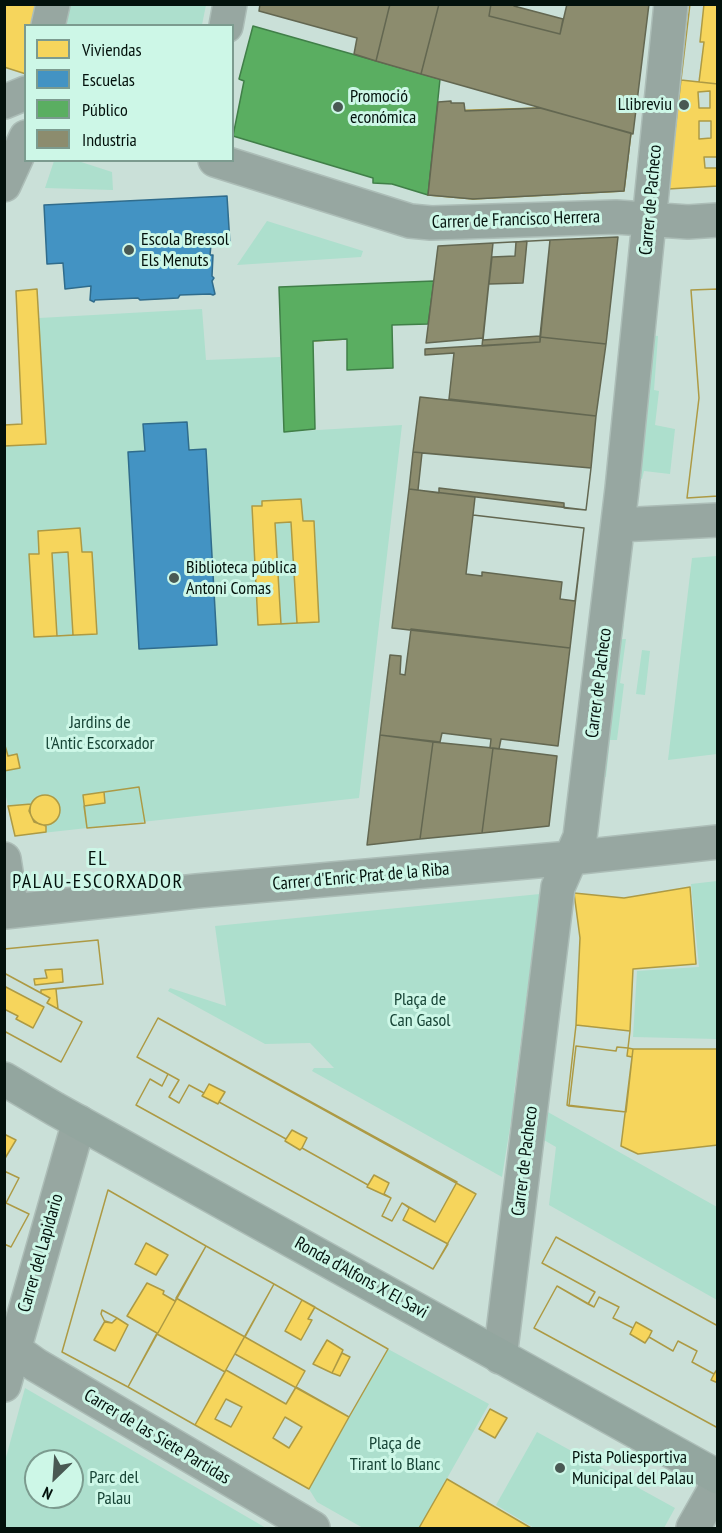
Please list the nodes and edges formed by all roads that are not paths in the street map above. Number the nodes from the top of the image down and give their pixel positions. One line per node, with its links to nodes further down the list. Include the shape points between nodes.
1 (53, 4): 4 (street)
2 (230, 4): 5 (street)
3 (671, 4): 9 (street, Carrer de Pacheco)
4 (48, 24)
5 (226, 24)
6 (24, 141): 8 (street)
7 (221, 162): 9 (street, Carrer de Francisco Herrera, via 410,221)
8 (4, 185)
9 (649, 219): 10 (street, Carrer de Francisco Herrera); 12 (street, Carrer de Pacheco)
10 (717, 220)
11 (717, 520): 12 (street)
12 (618, 525): 14 (street, Carrer de Pacheco, via 580,837)
13 (717, 842): 14 (street, Carrer d'Enric Prat de la Riba)
14 (571, 858): 16 (street, Carrer d'Enric Prat de la Riba); 20 (street, Carrer de Pacheco, via 558,887)
15 (4, 859): 16 (street)
16 (8, 911)
17 (4, 1078): 18 (street, Ronda d'Alfons X El Savi)
18 (79, 1122): 19 (street, Carrer del Lapidario); 20 (street, Ronda d'Alfons X El Savi)
19 (10, 1346): 21 (street, Carrer del Lapidario); 24 (street, Carrer de las Siete Partidas)
20 (500, 1357): 22 (street, Ronda d'Alfons X El Savi)
21 (4, 1385)
22 (717, 1477)
23 (717, 1484): 25 (street)
24 (313, 1528)
25 (693, 1528)

